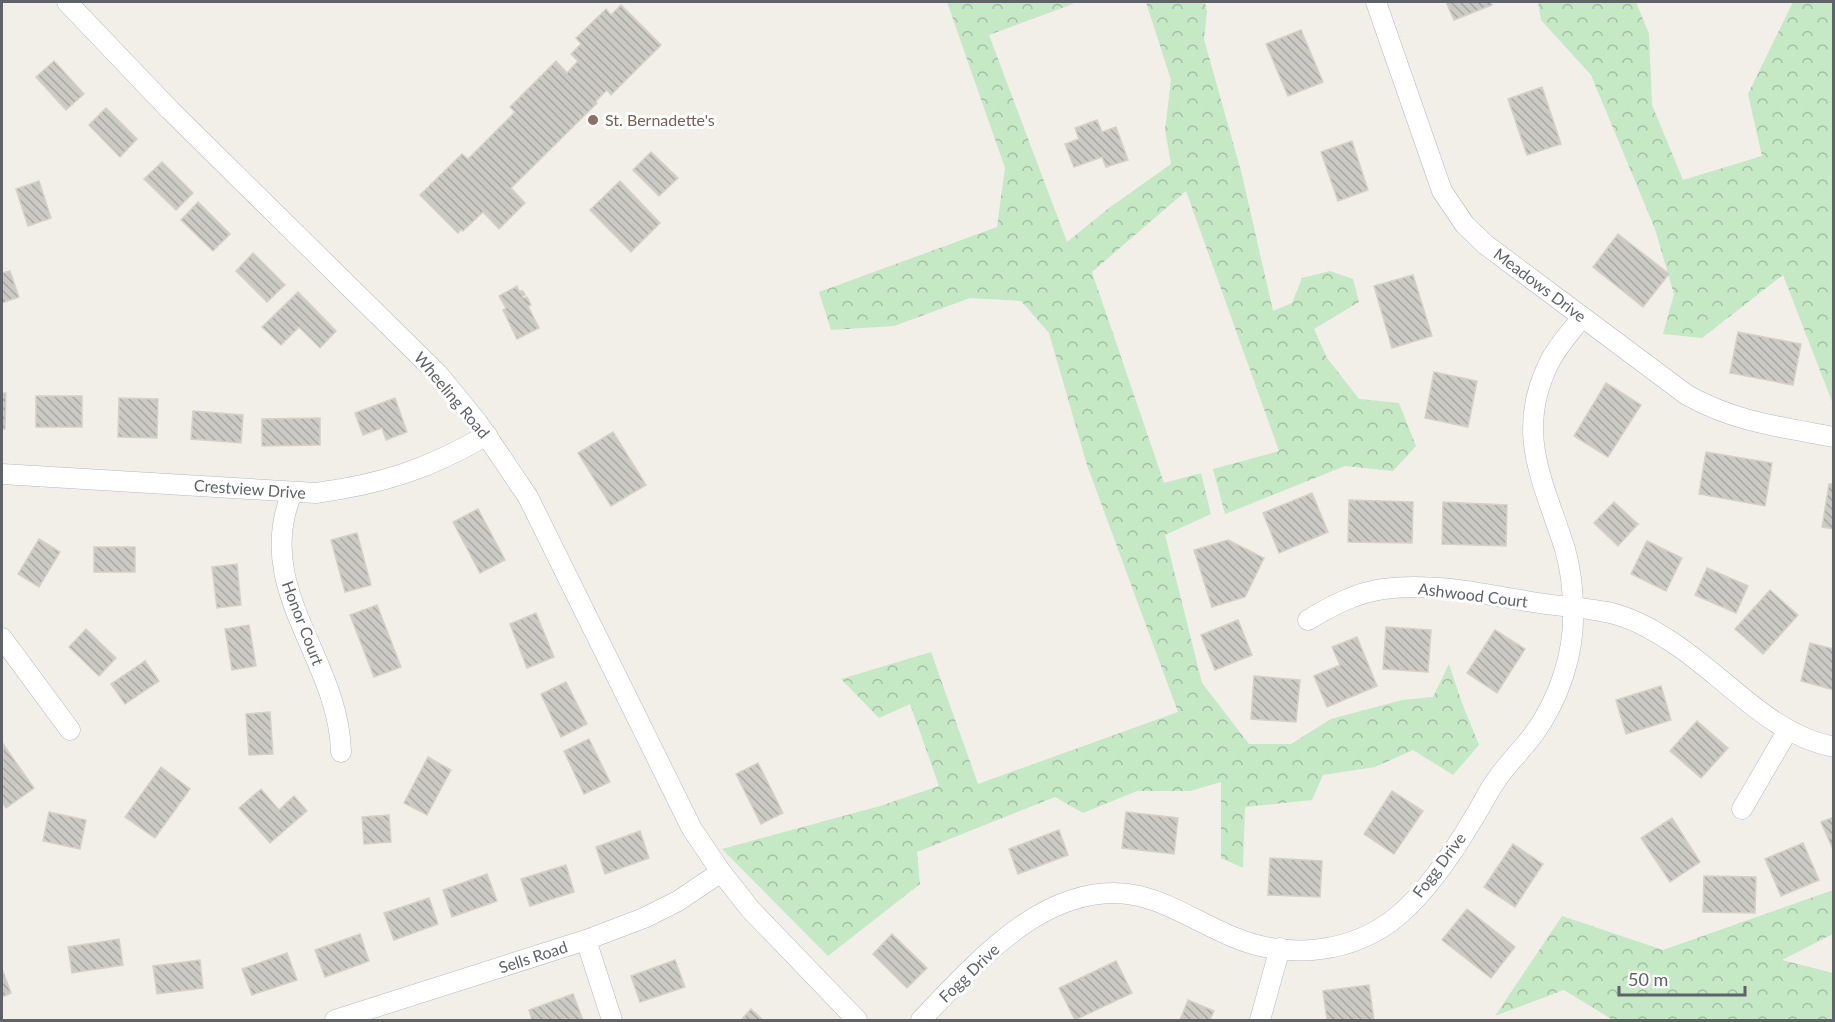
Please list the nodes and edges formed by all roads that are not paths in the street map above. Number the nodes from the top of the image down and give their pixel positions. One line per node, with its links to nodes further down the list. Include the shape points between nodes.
1 (67, 2): 4 (street, Wheeling Road, via 178,118 432,368)
2 (1376, 2): 3 (street, Meadows Drive, via 1442,191 1453,208 1486,246)
3 (1582, 317): 5 (street, Meadows Drive, via 1705,405 1749,421); 8 (street, Fogg Drive, via 1552,358 1541,382 1533,422 1536,463 1566,552)
4 (487, 435): 7 (street, Crestview Drive, via 403,475 360,487); 16 (street, Wheeling Road, via 528,497 692,829)
5 (1833, 437)
6 (2, 474): 7 (street, Crestview Drive)
7 (292, 493): 14 (street, Honor Court, via 280,536 282,561 295,609 332,696)
8 (1573, 608): 9 (street, Ashwood Court, via 1472,592 1400,587 1352,597); 11 (street, via 1602,611 1647,627); 18 (street, Fogg Drive, via 1570,652 1544,718 1494,783 1448,859 1416,897 1380,929 1357,941 1309,951)
9 (1308, 620)
10 (2, 638): 12 (street)
11 (1788, 729): 13 (street); 15 (street)
12 (70, 730)
13 (1833, 747)
14 (340, 753)
15 (1742, 810)
16 (721, 872): 17 (street, Sells Road, via 678,901); 21 (street, Wheeling Road, via 751,910)
17 (586, 940): 19 (street, Sells Road); 20 (street)
18 (1280, 948): 22 (street, Fogg Drive, via 1236,938 1147,896 1097,894 1073,899 1029,920 991,951); 23 (street)
19 (335, 1020)
20 (612, 1020)
21 (857, 1020)
22 (921, 1020)
23 (1260, 1020)

